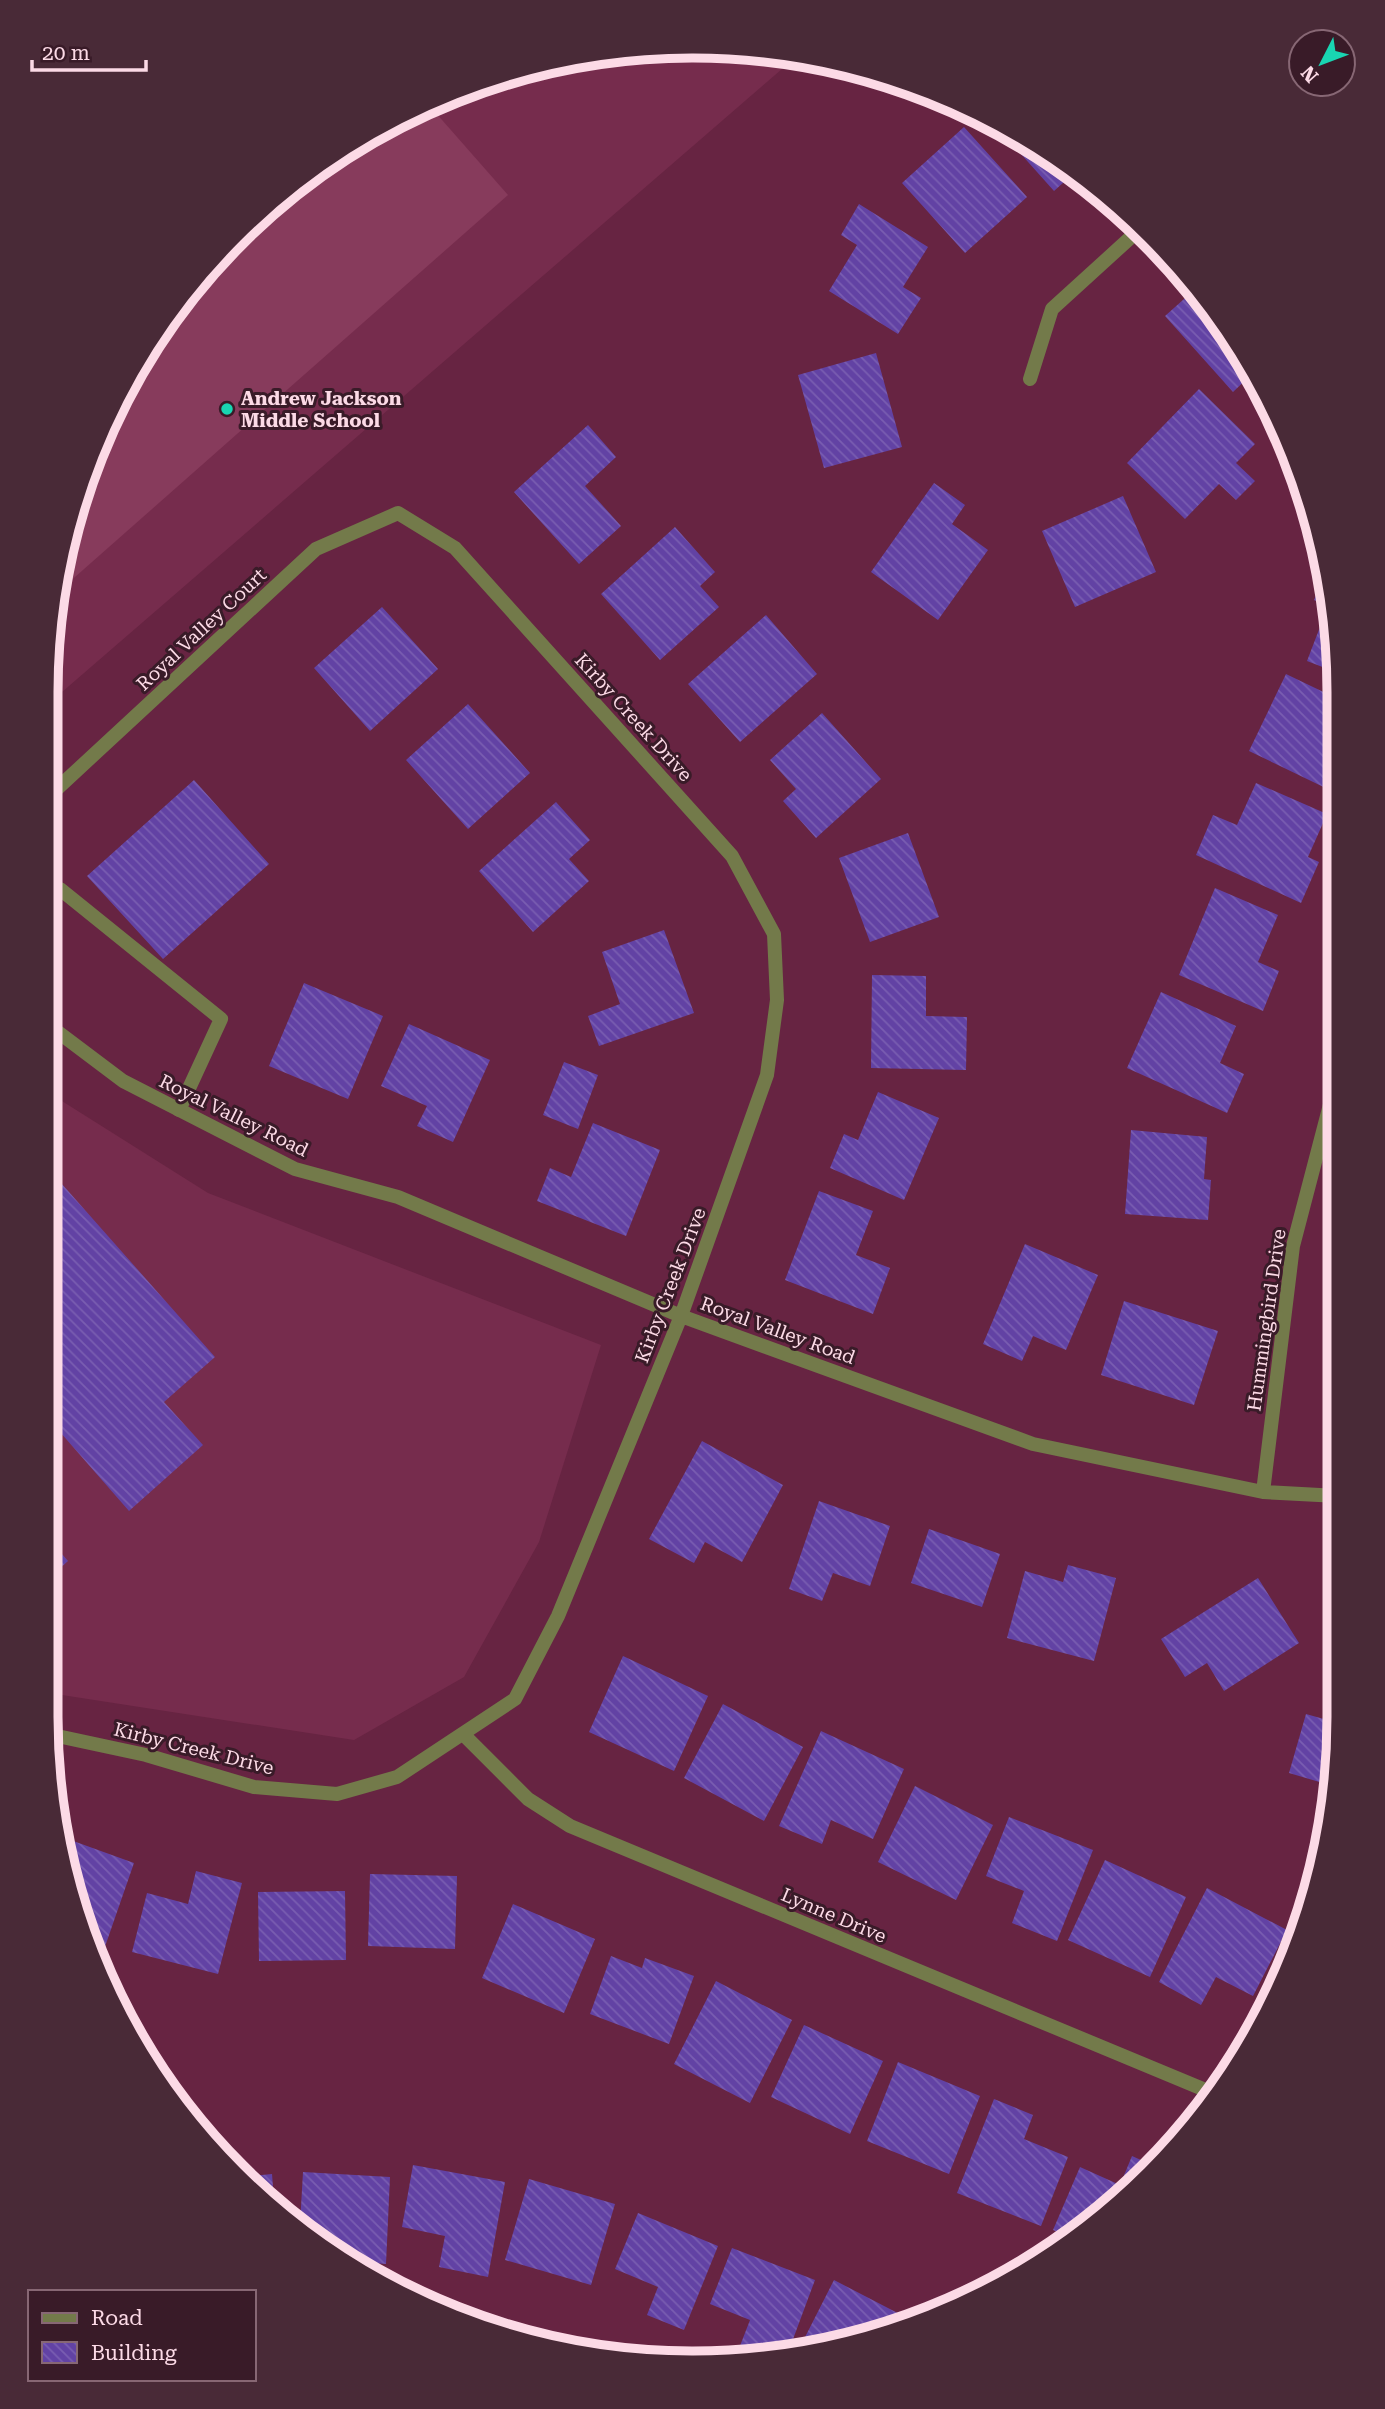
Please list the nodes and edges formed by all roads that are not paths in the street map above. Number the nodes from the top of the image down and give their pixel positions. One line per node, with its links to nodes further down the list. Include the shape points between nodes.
1 (1132, 236): 2 (street, via 1052,309)
2 (1030, 379)
3 (398, 513): 4 (street, Royal Valley Court, via 316,549); 9 (street, Kirby Creek Drive, via 455,548 673,788 732,856 774,934 777,1000 767,1075)
4 (58, 789)
5 (60, 889): 7 (street, via 221,1019)
6 (58, 1032): 7 (street, Royal Valley Road, via 123,1081)
7 (179, 1110): 9 (street, Royal Valley Road, via 295,1169 398,1197)
8 (1327, 1116): 10 (street, Hummingbird Drive, via 1293,1246)
9 (681, 1316): 10 (street, Royal Valley Road, via 1033,1444); 12 (street, Kirby Creek Drive, via 558,1616 515,1699)
10 (1263, 1492): 11 (street, Royal Valley Road)
11 (1327, 1495)
12 (463, 1734): 13 (street, Kirby Creek Drive, via 397,1777 337,1794 254,1787 146,1755); 14 (street, Lynne Drive, via 528,1799 570,1826)
13 (58, 1736)
14 (1205, 2090)

